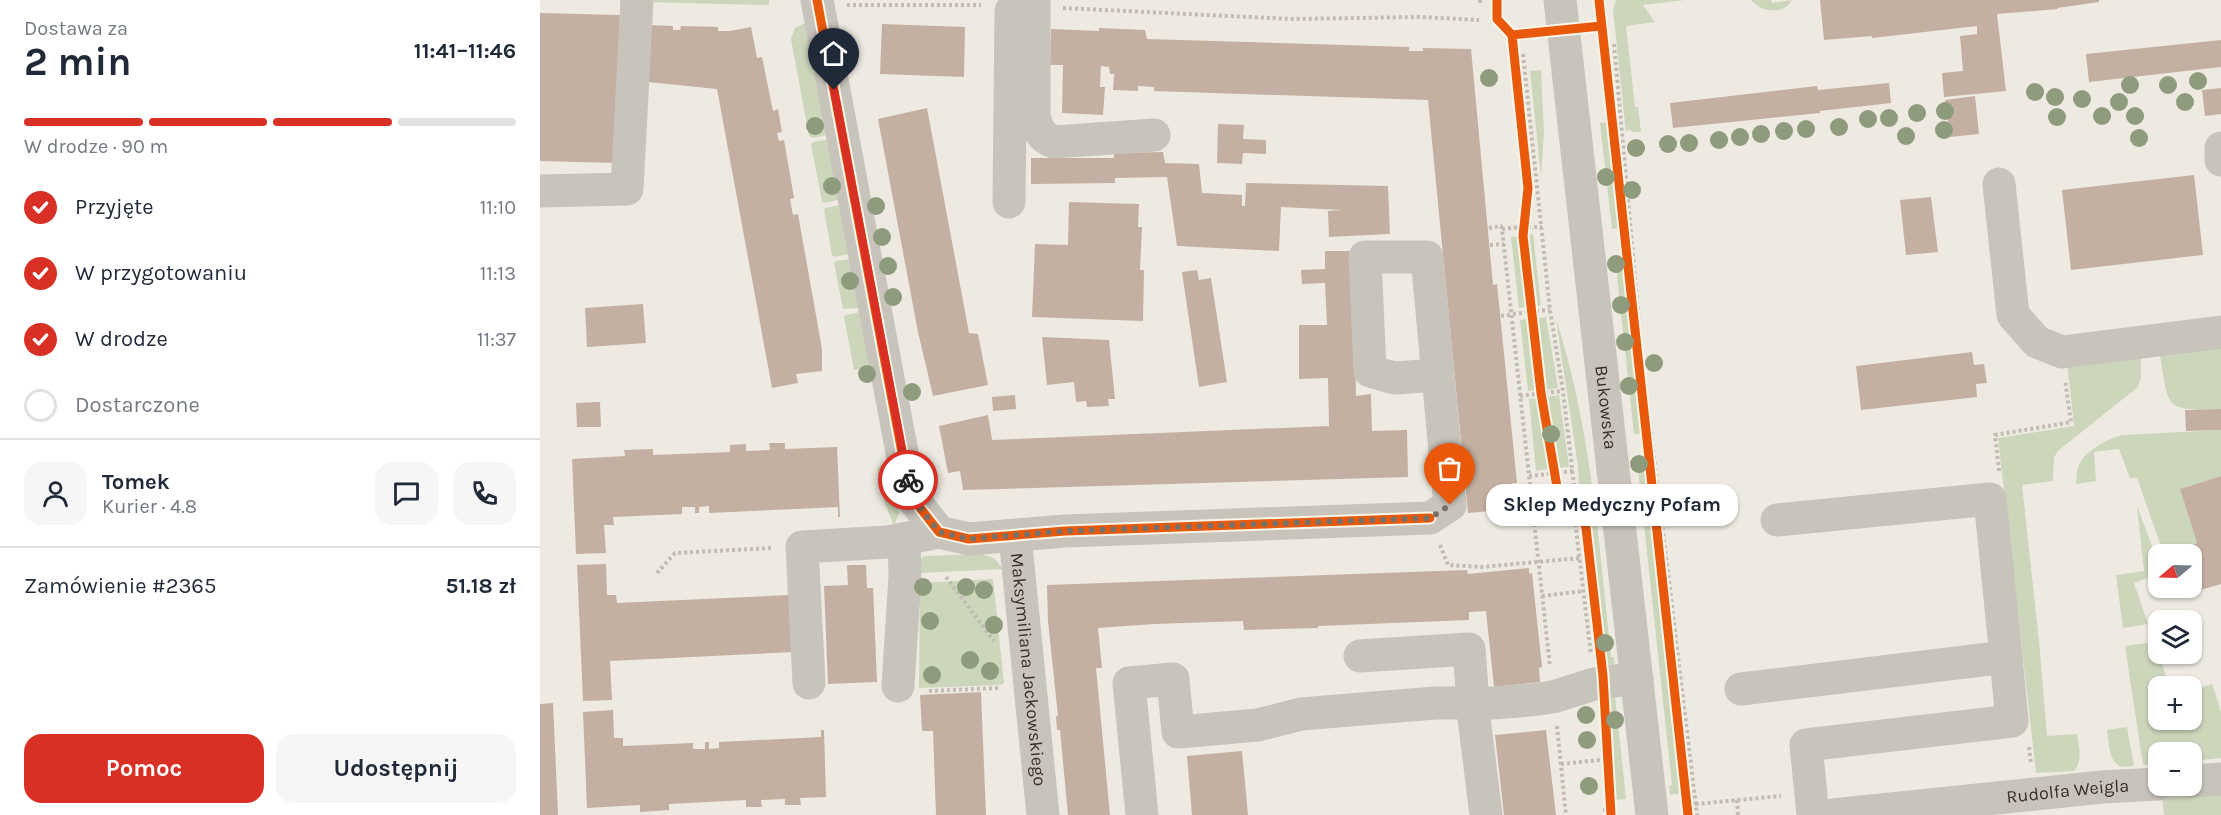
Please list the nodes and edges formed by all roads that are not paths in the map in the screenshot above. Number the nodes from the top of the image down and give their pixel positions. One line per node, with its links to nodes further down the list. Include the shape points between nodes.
1 (637, 0): 9 (street, via 627,189)
2 (1560, 0): 19 (street, Bukowska)
3 (832, 3): 14 (street, via 910,495)
4 (1022, 3): 5 (street, via 1034,116 1046,139 1054,142); 10 (street)
5 (1154, 135)
6 (2221, 148): 7 (street)
7 (2221, 160)
8 (1998, 184): 11 (street, via 2013,315 2037,342 2062,352)
9 (540, 191)
10 (1009, 202)
11 (2221, 332)
12 (1438, 375): 15 (street, via 1450,505 1433,534 1065,531)
13 (1777, 520): 18 (street, via 1989,499)
14 (939, 532): 15 (street, Maksymiliana Jackowskiego, via 969,539); 16 (street)
15 (1015, 536): 27 (street, Maksymiliana Jackowskiego)
16 (904, 539): 20 (street, via 802,547); 21 (street)
17 (1360, 656): 23 (street, via 1469,649)
18 (2006, 657): 22 (street); 31 (street, via 2012,720 1806,745)
19 (1637, 678): 23 (street, via 1598,674 1553,697); 30 (street, Bukowska)
20 (809, 683)
21 (898, 686)
22 (1741, 689)
23 (1473, 703): 28 (street, via 1301,714 1258,725 1178,732 1173,679 1129,683); 29 (street)
24 (2221, 779): 25 (street)
25 (2202, 780)
26 (2148, 785): 32 (street, Rudolfa Weigla)
27 (1043, 815)
28 (1142, 815)
29 (1486, 815)
30 (1652, 815)
31 (1814, 815)
32 (1833, 815)

